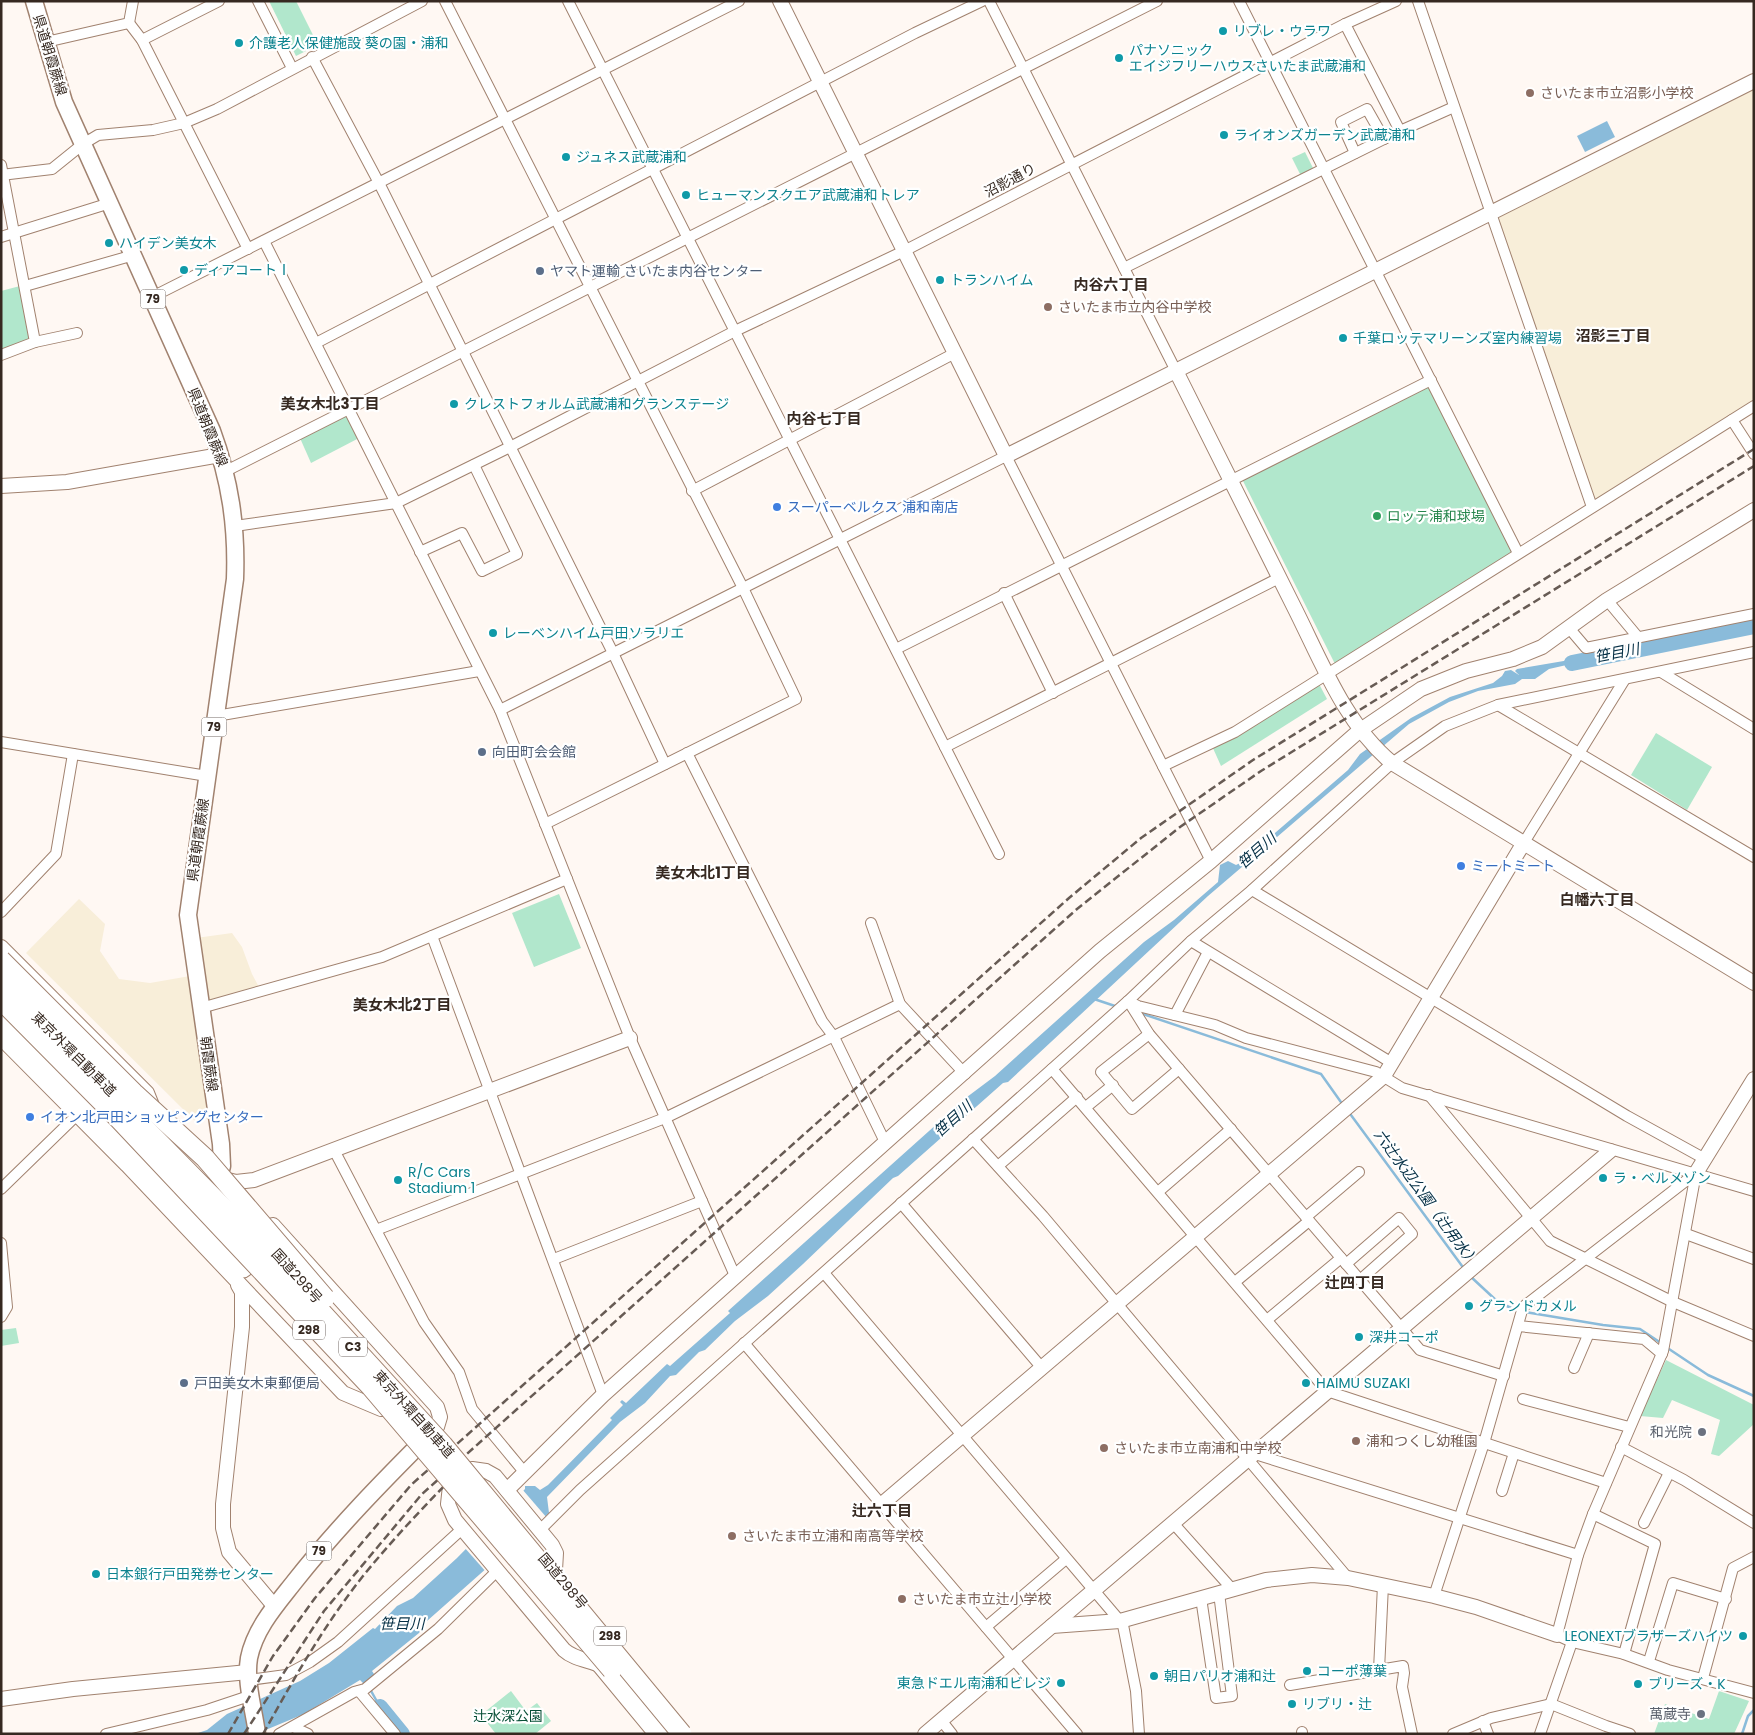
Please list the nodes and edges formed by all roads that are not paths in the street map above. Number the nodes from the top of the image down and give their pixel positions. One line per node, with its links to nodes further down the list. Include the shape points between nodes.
1 (34, 1): 19 (main road, 県道朝霞蕨線 / 79)
2 (133, 1): 16 (street)
3 (219, 1): 18 (street)
4 (258, 1): 22 (street)
5 (422, 1): 20 (street)
6 (445, 1): 28 (street)
7 (568, 1): 24 (street)
8 (739, 1): 24 (street)
9 (780, 1): 26 (street)
10 (982, 1): 26 (street)
11 (989, 1): 23 (street)
12 (1157, 1): 23 (street)
13 (1239, 1): 21 (street)
14 (1396, 1): 17 (street, 沼影通り)
15 (1418, 1): 27 (street)
16 (129, 23): 18 (street); 19 (street)
17 (1345, 24): 21 (street, 沼影通り); 30 (street)
18 (142, 40): 29 (street)
19 (46, 42): 32 (main road, 県道朝霞蕨線 / 79, via 64,102)
20 (312, 57): 22 (street); 39 (street)
21 (1270, 62): 35 (street, 沼影通り); 37 (street)
22 (292, 68): 29 (street, via 217,109)
23 (1023, 68): 33 (street); 35 (street)
24 (603, 70): 28 (street); 36 (street)
25 (1754, 81): 41 (street)
26 (820, 82): 33 (street); 36 (street)
27 (1454, 107): 30 (street); 41 (street)
28 (504, 120): 39 (street); 42 (street)
29 (184, 123): 32 (street, via 153,130 98,135); 47 (street)
30 (1400, 131): 31 (street)
31 (1384, 139): 34 (street); 34 (street, via 1368,109 1340,122)
32 (83, 144): 38 (street, via 52,169); 40 (main road, 県道朝霞蕨線 / 79)
33 (855, 153): 45 (street); 48 (street)
34 (1355, 153): 37 (street)
35 (1071, 164): 48 (street, 沼影通り); 50 (street)
36 (653, 168): 42 (street); 45 (street)
37 (1324, 169): 50 (street); 51 (street)
38 (2, 172): 43 (street)
39 (379, 183): 46 (street); 52 (street)
40 (110, 204): 43 (street); 49 (main road, 県道朝霞蕨線 / 79)
41 (1491, 213): 51 (street); 80 (street)
42 (554, 219): 52 (street); 54 (street)
43 (15, 234): 44 (street); 53 (street)
44 (1, 236)
45 (688, 237): 54 (street); 56 (street)
46 (264, 241): 47 (street); 59 (street)
47 (248, 249): 55 (street)
48 (904, 251): 56 (street, 沼影通り); 61 (street)
49 (134, 254): 53 (street); 55 (main road, 県道朝霞蕨線 / 79)
50 (1124, 268): 63 (street)
51 (1376, 272): 63 (street); 64 (street)
52 (428, 285): 59 (street); 60 (street)
53 (25, 286): 58 (street)
54 (589, 287): 60 (street); 65 (street)
55 (152, 297): 72 (main road, 県道朝霞蕨線 / 79)
56 (734, 330): 65 (street, 沼影通り); 69 (street)
57 (78, 333): 58 (street)
58 (35, 342): 62 (street)
59 (316, 343): 67 (street)
60 (461, 351): 67 (street); 70 (street)
61 (955, 353): 69 (street); 73 (street)
62 (1, 355)
63 (1176, 371): 73 (street); 76 (street)
64 (1431, 380): 76 (street); 85 (street)
65 (636, 382): 70 (street, 沼影通り); 78 (street)
66 (1754, 406): 68 (street)
67 (348, 408): 75 (street); 79 (street)
68 (1732, 420): 71 (street); 80 (street)
69 (790, 441): 78 (street); 83 (street)
70 (510, 447): 74 (street, 沼影通り); 96 (street)
71 (1754, 454)
72 (220, 455): 75 (main road, 県道朝霞蕨線 / 79); 77 (street, via 67,482)
73 (1006, 456): 83 (street); 86 (street)
74 (474, 465): 79 (street, 沼影通り); 84 (street, via 517,554 482,570 462,533)
75 (226, 471): 82 (main road, 県道朝霞蕨線 / 79)
76 (1230, 481): 86 (street); 87 (street)
77 (2, 484)
78 (692, 491): 88 (street)
79 (396, 503): 82 (street, 沼影通り); 84 (street)
80 (1592, 507): 85 (street)
81 (1754, 510): 90 (street)
82 (235, 526): 105 (main road, 県道朝霞蕨線 / 79, via 235,579)
83 (840, 539): 88 (street); 94 (street)
84 (420, 552): 98 (street)
85 (1518, 553): 100 (street)
86 (1061, 564): 89 (street); 97 (street)
87 (1279, 578): 97 (street); 100 (street)
88 (743, 588): 96 (street); 110 (street, via 796,699)
89 (1004, 594): 94 (street); 102 (street)
90 (1607, 600): 92 (street); 93 (street)
91 (1754, 614): 93 (street)
92 (1569, 628): 93 (street, via 1586,648); 107 (street, via 1530,653 1466,671 1421,689)
93 (1637, 636)
94 (896, 649): 109 (street)
95 (1754, 652): 99 (street)
96 (613, 653): 104 (street); 114 (street)
97 (1111, 664): 102 (street); 115 (street)
98 (479, 671): 104 (street); 105 (street)
99 (1660, 672): 101 (street); 106 (street)
100 (1327, 673): 107 (street); 115 (street, via 1235,732)
101 (1626, 679): 103 (street); 111 (street)
102 (1053, 693): 109 (street)
103 (1498, 705): 111 (street); 113 (street, via 1445,726)
104 (500, 710): 117 (street)
105 (216, 716): 116 (main road, 県道朝霞蕨線 / 79)
106 (1754, 728)
107 (1362, 733): 113 (street); 121 (street)
108 (1, 742): 112 (street)
109 (945, 747): 119 (street)
110 (687, 753): 114 (street); 143 (street, via 822,1021)
111 (1580, 753): 118 (street); 120 (street)
112 (73, 754): 116 (street); 124 (street, via 56,854)
113 (1390, 761): 118 (street); 123 (street)
114 (665, 764): 117 (street)
115 (1163, 766): 121 (street)
116 (207, 776): 137 (main road, 県道朝霞蕨線 / 79, via 188,915)
117 (545, 824): 122 (street)
118 (1523, 844): 133 (street); 134 (street)
119 (999, 854)
120 (1754, 857)
121 (1211, 861): 149 (street, via 1101,950)
122 (567, 879): 126 (street); 144 (street)
123 (1252, 890): 127 (street); 134 (street)
124 (1, 912)
125 (871, 923): 138 (street)
126 (432, 936): 137 (street, via 382,957); 153 (street)
127 (1191, 941): 129 (street); 136 (street)
128 (1, 947): 160 (street, via 147,1093)
129 (1208, 952): 140 (street); 146 (street)
130 (1, 960): 210 (highway, bridge, via 134,1093 205,1158)
131 (1, 971): 160 (highway, 国道298号 / 298)
132 (1, 982): 218 (highway, 東京外環自動車道 / C3, bridge, via 262,1247)
133 (1754, 983)
134 (1431, 997): 146 (street); 165 (street, via 1627,1116)
135 (1, 1000): 212 (highway, 東京外環自動車道 / C3, bridge, via 129,1130)
136 (1128, 1001): 140 (street); 142 (street); 147 (street)
137 (200, 1004): 172 (main road, 朝霞蕨線 / 79, via 221,1144)
138 (900, 1004): 143 (street); 149 (street)
139 (1, 1010): 178 (highway, 国道298号 / 298)
140 (1175, 1015): 150 (street, via 1215,1025 1246,1038 1339,1060)
141 (1, 1021): 145 (highway)
142 (1149, 1034): 148 (street); 151 (street, via 1102,1072)
143 (834, 1037): 158 (street); 162 (street)
144 (630, 1038): 153 (street); 158 (street)
145 (10, 1039): 157 (street); 212 (highway, bridge)
146 (1392, 1063): 150 (street)
147 (1052, 1068): 155 (street); 161 (street)
148 (1179, 1069): 151 (street, via 1132,1109); 159 (street)
149 (964, 1074): 162 (street)
150 (1384, 1076): 154 (street, via 1402,1088); 170 (street)
151 (1113, 1085): 156 (street)
152 (1752, 1086): 165 (street)
153 (489, 1092): 163 (street); 167 (street)
154 (1429, 1095): 164 (street); 179 (street)
155 (1077, 1097): 156 (street); 166 (street)
156 (1086, 1107): 174 (street)
157 (77, 1115): 173 (street); 194 (street)
158 (665, 1118): 167 (street); 176 (street)
159 (1231, 1130): 170 (street); 174 (street)
160 (165, 1138): 172 (highway, 国道298号 / 298)
161 (974, 1139): 166 (street); 177 (street)
162 (885, 1142): 192 (street)
163 (334, 1150): 171 (street); 182 (street)
164 (1610, 1151): 169 (street); 179 (street)
165 (1705, 1159): 169 (street)
166 (998, 1166): 197 (street)
167 (521, 1172): 182 (street); 188 (street)
168 (1359, 1172): 180 (street)
169 (1696, 1173): 175 (street); 184 (street); 187 (street)
170 (1269, 1174): 180 (street); 185 (street)
171 (267, 1176): 172 (street); 183 (street, via 253,1183 249,1194 251,1201)
172 (217, 1184): 178 (main road, 朝霞蕨線 / 79); 181 (highway, 国道298号 / 298)
173 (1, 1188)
174 (1158, 1192): 185 (street)
175 (1754, 1192)
176 (702, 1201): 188 (street); 192 (street)
177 (901, 1203): 191 (street); 208 (street)
178 (202, 1213): 216 (highway, 国道298号 / 298)
179 (1531, 1218): 187 (street, via 1550,1241); 203 (street)
180 (1308, 1219): 190 (street); 195 (street)
181 (253, 1228): 183 (street); 210 (highway, 国道298号 / 298)
182 (376, 1230): 225 (street, via 424,1322 459,1372 472,1409)
183 (280, 1232): 218 (street, via 437,1407)
184 (1686, 1234): 189 (street); 196 (street)
185 (1196, 1237): 195 (street); 197 (street)
186 (1, 1242): 199 (street, via 8,1306)
187 (1585, 1258): 196 (street); 201 (street, via 1523,1307)
188 (554, 1259): 214 (street)
189 (1754, 1259)
190 (1344, 1261): 193 (street); 193 (street, via 1399,1218 1412,1234); 200 (street)
191 (824, 1273): 206 (street); 219 (street)
192 (736, 1278): 214 (street)
193 (1360, 1280): 203 (street)
194 (237, 1281): 198 (street); 202 (street, via 242,1292)
195 (1235, 1282): 200 (street)
196 (1673, 1302): 205 (street); 207 (street)
197 (1117, 1304): 208 (street); 224 (street)
198 (268, 1314): 202 (street, via 246,1320); 216 (street, via 343,1394)
199 (1, 1317)
200 (1267, 1320): 213 (street)
201 (1518, 1326): 204 (street); 211 (street)
202 (242, 1327): 250 (street, via 222,1504 223,1528 230,1552)
203 (1401, 1328): 211 (street, via 1420,1350); 213 (street)
204 (1589, 1334): 207 (street, via 1644,1339); 209 (street)
205 (1754, 1336)
206 (744, 1343): 231 (street); 238 (street)
207 (1662, 1354): 217 (street)
208 (1042, 1368): 219 (street)
209 (1574, 1368)
210 (383, 1369): 218 (highway, bridge)
211 (1504, 1376): 220 (street)
212 (371, 1387): 277 (highway, 東京外環自動車道 / C3, bridge)
213 (1327, 1391): 220 (street); 224 (street)
214 (603, 1395): 225 (street)
215 (1523, 1399): 217 (street)
216 (381, 1409): 222 (highway, 国道298号 / 298)
217 (1629, 1426): 221 (street)
218 (440, 1436): 222 (main road, 79); 230 (highway, 国道298号 / 298, via 472,1469); 278 (highway, 東京外環自動車道 / C3, bridge)
219 (962, 1436): 231 (street); 241 (street)
220 (1484, 1443): 223 (street); 233 (street)
221 (1621, 1447): 226 (street); 227 (street)
222 (416, 1448): 228 (highway, 国道298号 / 298); 250 (main road, 79, via 360,1503)
223 (1514, 1453): 227 (street); 229 (street)
224 (1252, 1457): 233 (street); 234 (street); 243 (street)
225 (525, 1473): 230 (street)
226 (1669, 1473): 235 (street); 236 (street)
227 (1606, 1483): 232 (street)
228 (450, 1486): 237 (street, via 447,1495 450,1513); 259 (highway, 国道298号 / 298, bridge)
229 (1502, 1491)
230 (506, 1497): 238 (highway, 国道298号 / 298)
231 (882, 1504): 253 (street)
232 (1593, 1514): 239 (street); 256 (street, via 1655,1544)
233 (1459, 1516): 239 (street); 247 (street)
234 (1173, 1523): 245 (street); 246 (street)
235 (1644, 1523)
236 (1754, 1524)
237 (465, 1532): 242 (street); 263 (street, via 338,1642 286,1675)
238 (535, 1532): 279 (highway, 国道298号 / 298, via 555,1570)
239 (1578, 1555): 254 (street)
240 (1754, 1557): 249 (street, via 1733,1568)
241 (1066, 1559): 245 (street); 253 (street)
242 (496, 1569): 259 (street, via 564,1650 571,1656); 264 (street, via 438,1629 366,1689)
243 (1348, 1578): 244 (street); 246 (street, via 1292,1576)
244 (1384, 1585): 247 (street); 260 (street)
245 (1093, 1591): 251 (street); 252 (street)
246 (1225, 1591): 248 (street); 248 (street, via 1232,1696 1216,1698)
247 (1434, 1596): 254 (street)
248 (1202, 1598): 251 (street)
249 (1726, 1599): 258 (street, via 1673,1583); 261 (street)
250 (275, 1607): 263 (main road, 79, via 253,1643)
251 (1121, 1620): 252 (street); 283 (street, via 1136,1692)
252 (1052, 1626): 257 (street)
253 (986, 1627): 257 (street)
254 (1557, 1635): 255 (street)
255 (1572, 1642): 256 (street); 267 (street)
256 (1624, 1654): 258 (street)
257 (1014, 1660): 268 (street); 282 (street)
258 (1649, 1661): 261 (street, via 1668,1670)
259 (604, 1667): 276 (highway, 国道298号 / 298)
260 (1379, 1670): 262 (street); 284 (street, via 1403,1666 1402,1686)
261 (1703, 1678): 265 (street)
262 (1290, 1685)
263 (250, 1687): 266 (street, via 73,1689); 271 (street, via 207,1710); 272 (main road, 79)
264 (359, 1691): 270 (street); 275 (street)
265 (1754, 1693)
266 (1, 1698)
267 (1551, 1704): 269 (street); 287 (street); 288 (street)
268 (941, 1720): 280 (street); 281 (street)
269 (1483, 1721): 285 (street); 286 (street)
270 (293, 1727): 273 (street); 274 (street)
271 (106, 1734)
272 (257, 1734)
273 (279, 1734)
274 (308, 1734)
275 (395, 1734)
276 (659, 1734)
277 (667, 1734)
278 (682, 1734)
279 (692, 1734)
280 (924, 1734)
281 (952, 1734)
282 (1077, 1734)
283 (1139, 1734)
284 (1412, 1734)
285 (1453, 1734)
286 (1488, 1734)
287 (1540, 1734)
288 (1630, 1734)

